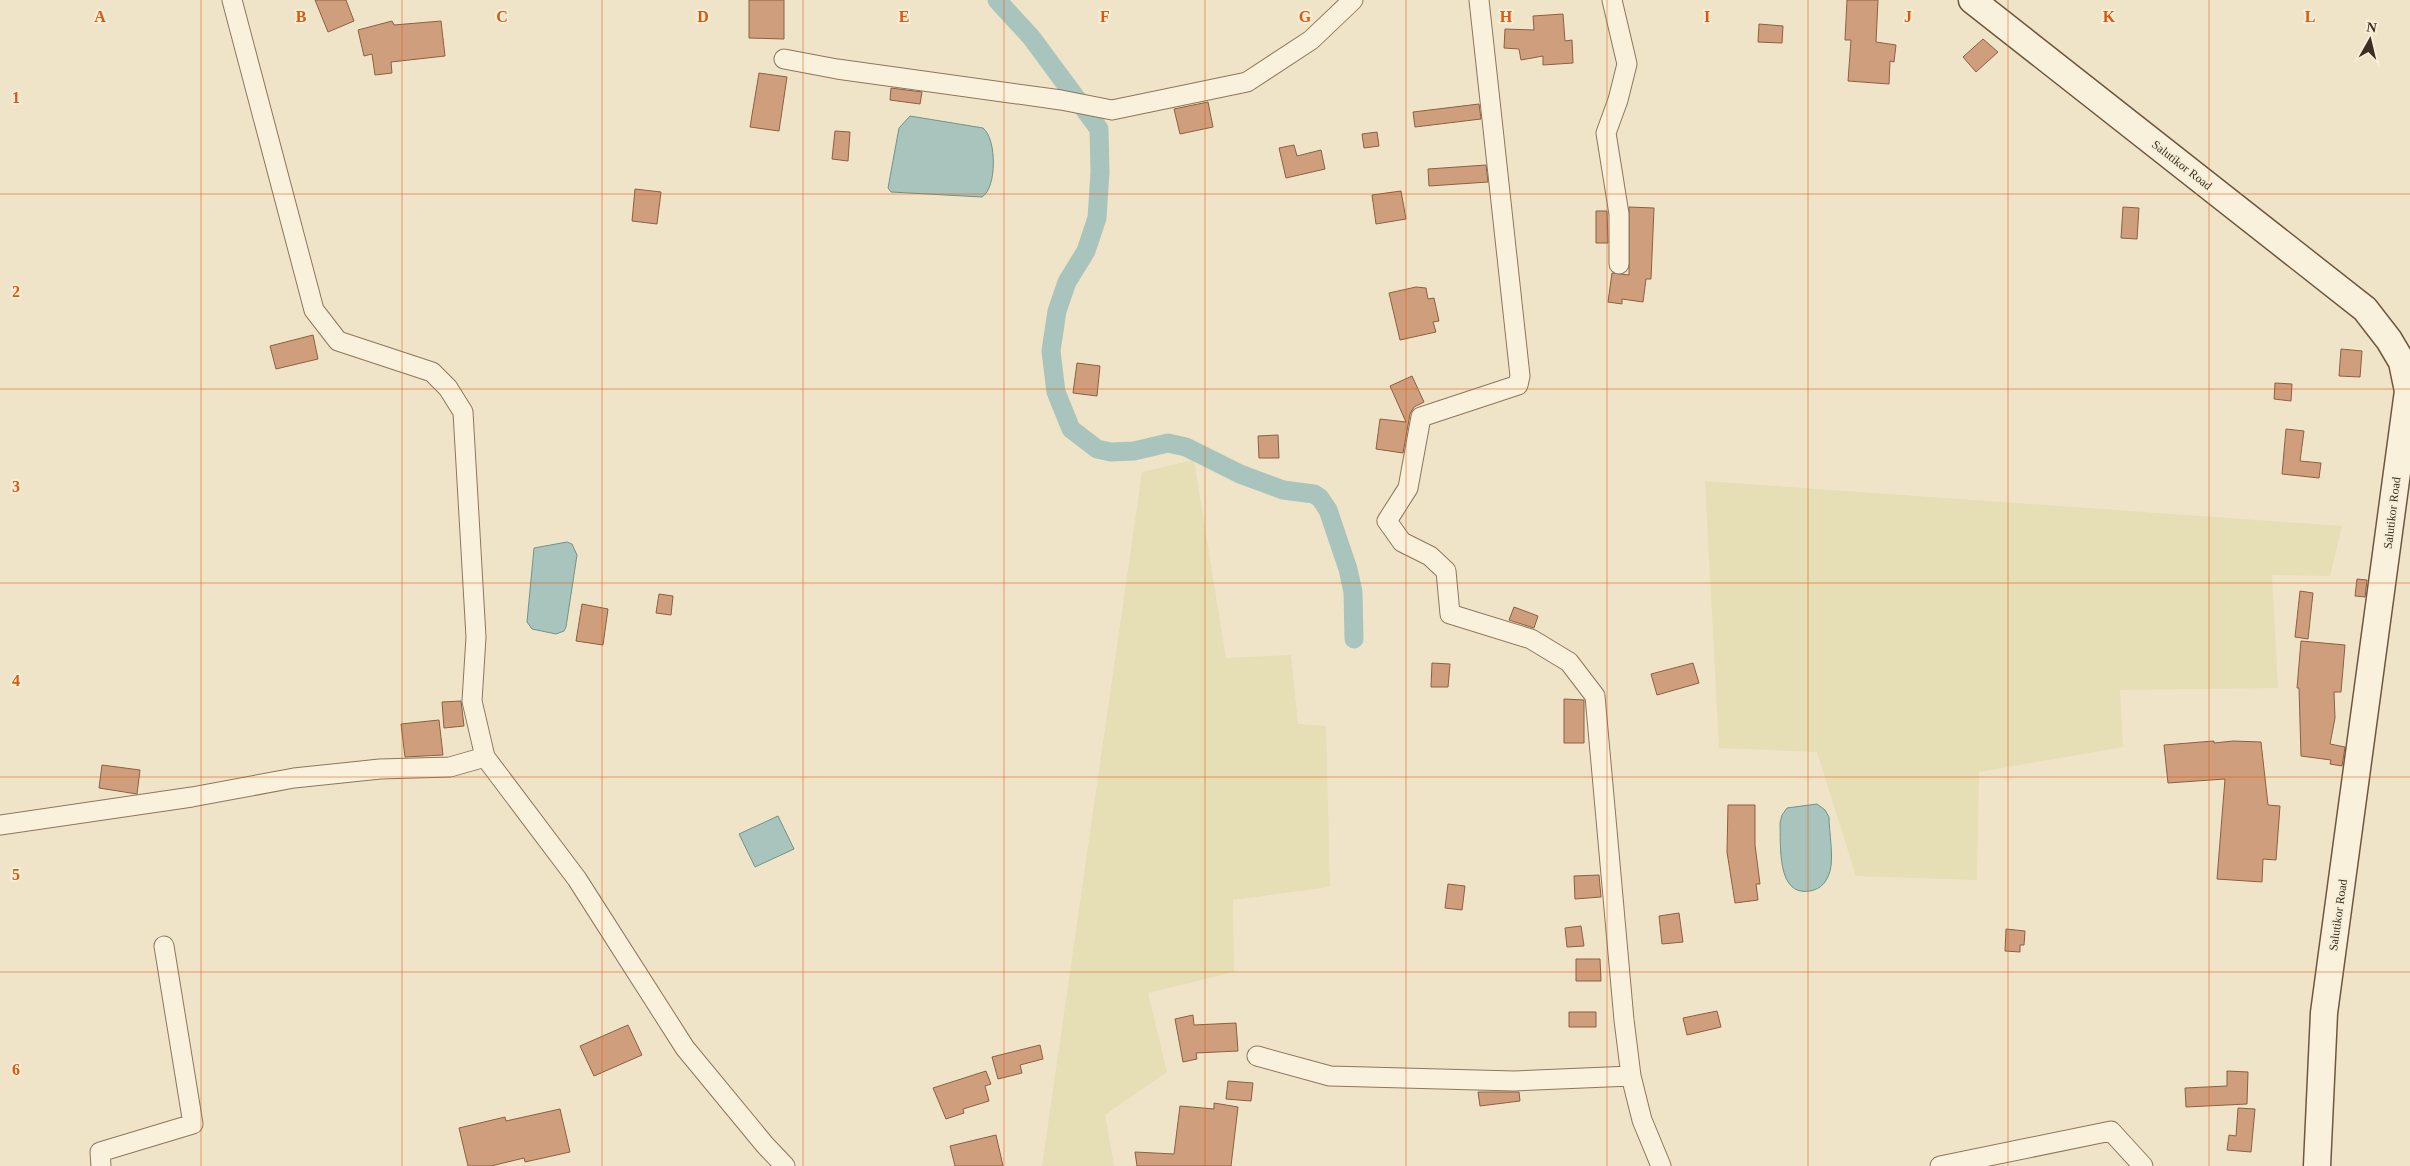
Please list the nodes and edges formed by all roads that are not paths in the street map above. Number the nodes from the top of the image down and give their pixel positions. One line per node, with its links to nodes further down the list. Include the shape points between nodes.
1 (232, 0): 8 (street, via 314,310 338,341 432,372 448,388 463,412 476,637 472,701)
2 (1352, 0): 6 (street, via 1311,40 1247,82 1112,110)
3 (1479, 0): 12 (street, via 1520,376 1518,385 1421,417 1408,488 1387,521 1402,542 1430,556 1446,571 1450,614 1532,639 1569,662 1595,696)
4 (1612, 0): 7 (street, via 1627,64 1606,133 1618,214)
5 (1972, 0): 18 (main road, Salutikor Road, via 2365,309 2402,362 2408,390 2324,1013)
6 (784, 59)
7 (1619, 264)
8 (485, 757): 9 (street, via 450,767 380,769 294,778 174,800); 14 (street, via 576,878 685,1048)
9 (0, 825)
10 (164, 946): 13 (street, via 193,1124 100,1152)
11 (1257, 1056): 12 (street, via 1330,1076 1514,1081)
12 (1631, 1076): 15 (street, via 1642,1120)
13 (101, 1166)
14 (786, 1166)
15 (1661, 1166)
16 (1940, 1166): 17 (street, via 2111,1131)
17 (2142, 1166)
18 (2318, 1166)

